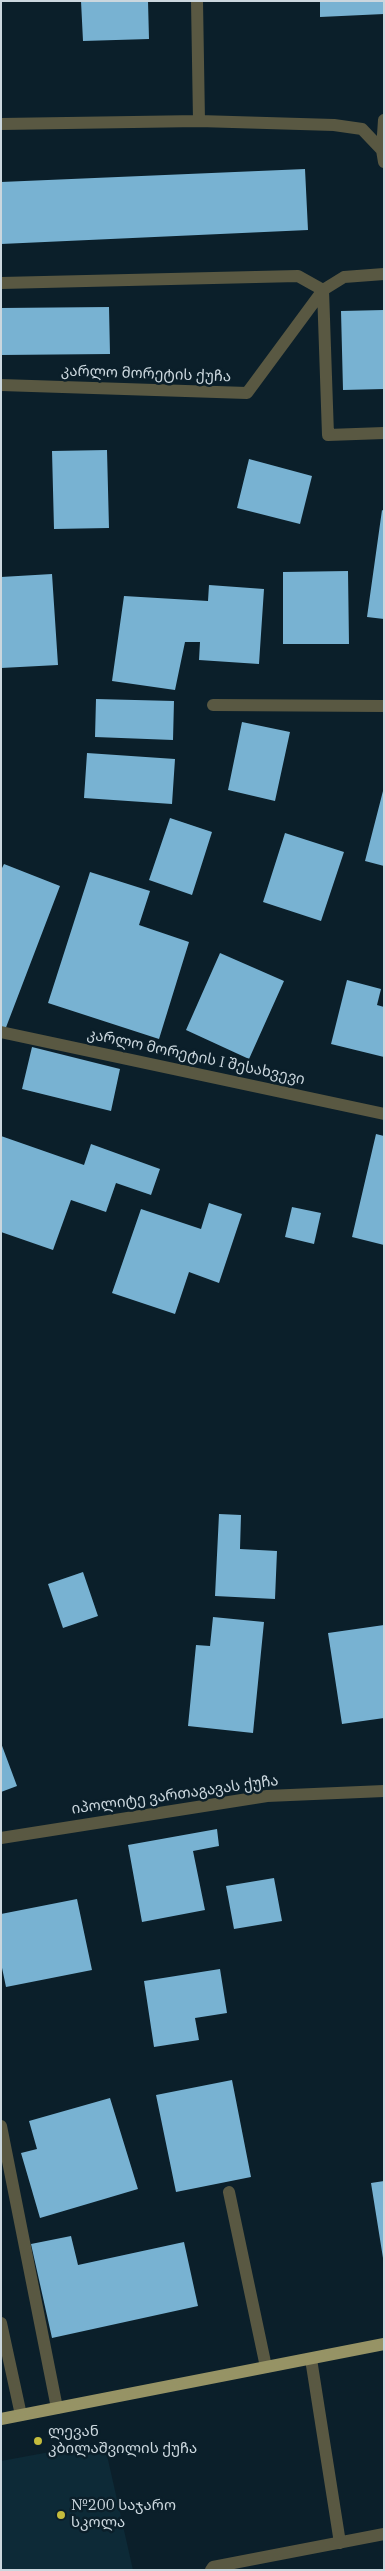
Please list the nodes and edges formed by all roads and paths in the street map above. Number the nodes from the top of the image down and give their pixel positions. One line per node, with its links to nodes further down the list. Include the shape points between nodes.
1 (197, 1): 3 (street)
2 (384, 120): 5 (street)
3 (199, 121): 4 (street); 5 (street, via 334,125 362,129)
4 (1, 124)
5 (383, 156)
6 (384, 274): 8 (street, კარლო მორეტის ქუჩა, via 344,277)
7 (1, 284): 8 (street, via 298,276)
8 (323, 290): 9 (street, კარლო მორეტის ქუჩა, via 246,394); 10 (street, via 328,435)
9 (1, 385)
10 (384, 433)
11 (213, 705): 12 (street)
12 (384, 706)
13 (1, 1032): 14 (street, კარლო მორეტის I შესახვევი)
14 (384, 1114)
15 (384, 1791): 16 (street, იპოლიტე ვართაგავას ქუჩა, via 267,1796)
16 (1, 1838)
17 (1, 2126): 23 (street)
18 (229, 2192): 22 (street)
19 (1, 2323): 24 (street)
20 (384, 2344): 21 (main road)
21 (310, 2359): 22 (main road); 27 (street)
22 (266, 2367): 23 (main road)
23 (57, 2408): 24 (main road)
24 (22, 2415): 25 (main road)
25 (1, 2419)
26 (384, 2534): 27 (street)
27 (340, 2543): 28 (street, via 213,2567)
28 (211, 2570)

